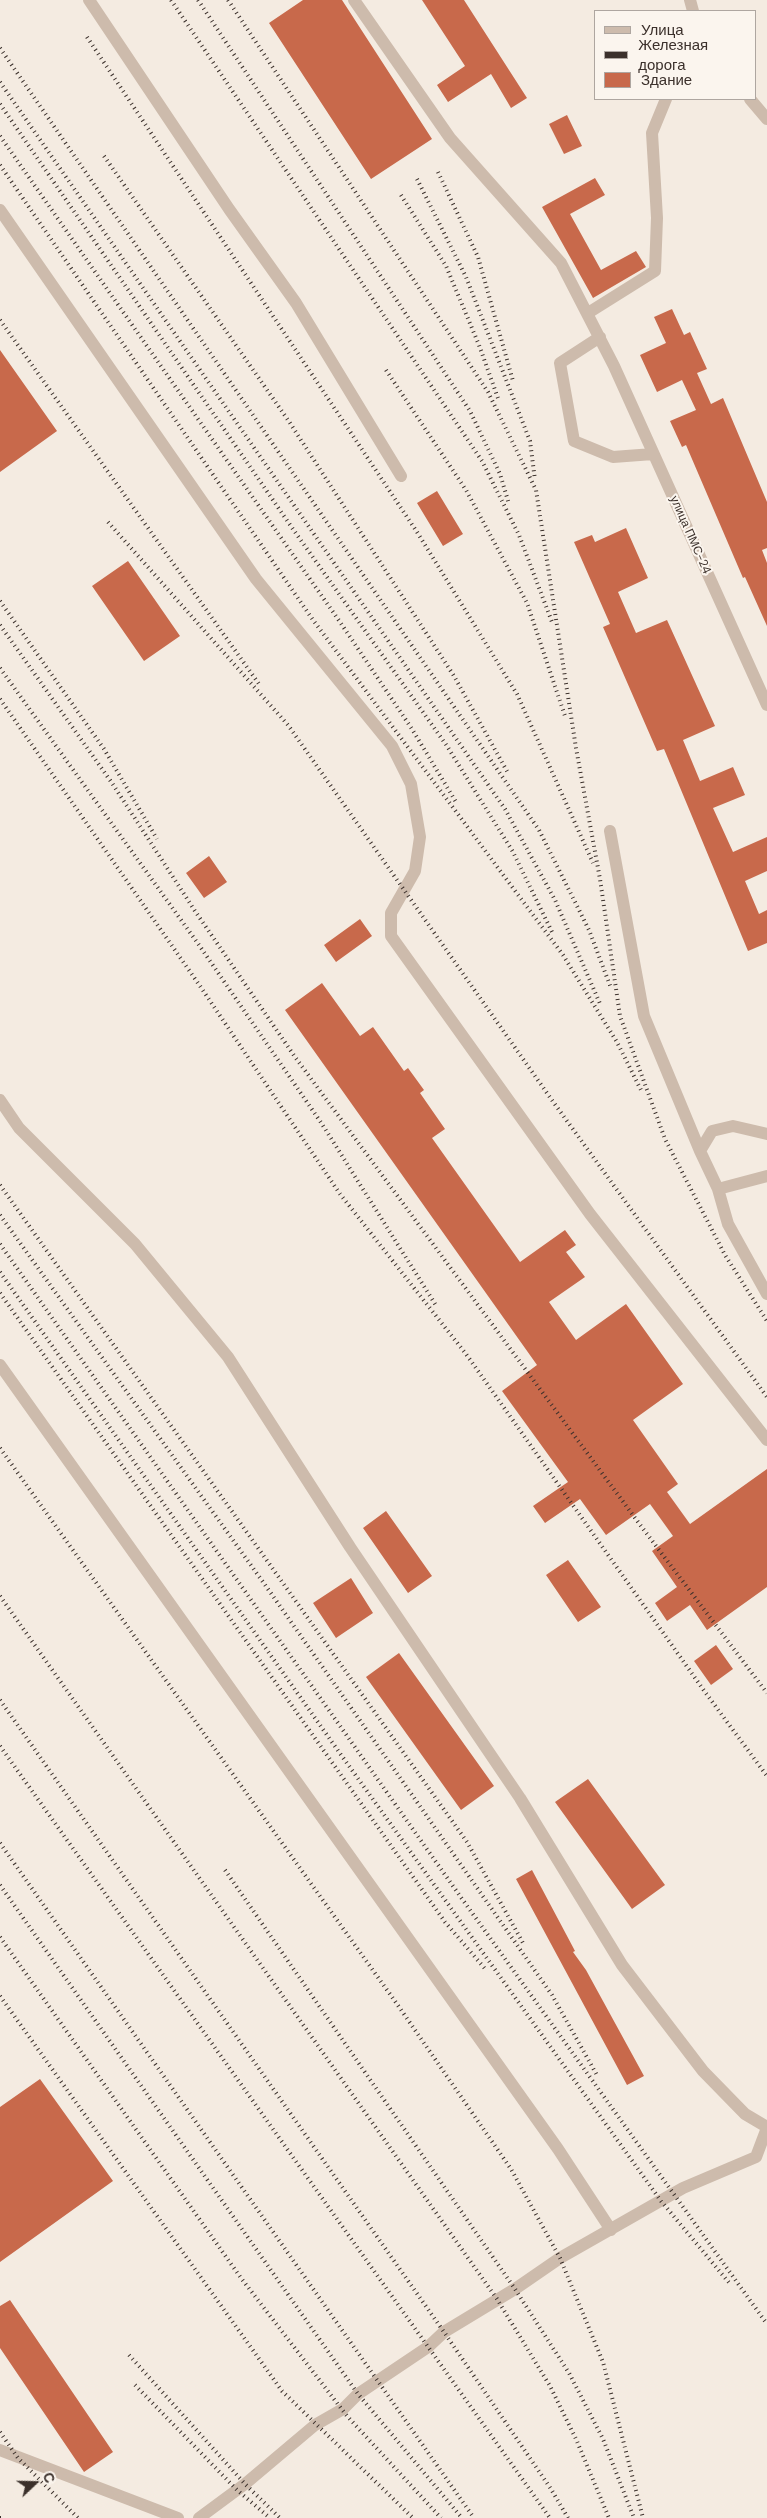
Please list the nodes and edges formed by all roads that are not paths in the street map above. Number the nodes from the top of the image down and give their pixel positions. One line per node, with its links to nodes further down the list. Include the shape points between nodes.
1 (89, 0): 10 (street, via 296,303)
2 (354, 0): 7 (street, улица ПМС-24, via 450,138 561,263)
3 (666, 100): 7 (street, via 652,133 657,218 655,271)
4 (751, 100): 5 (street)
5 (767, 119)
6 (0, 210): 20 (street, via 256,578 392,746 411,784 420,837 415,871 391,913 391,936 590,1214)
7 (588, 313): 8 (street, улица ПМС-24)
8 (600, 337): 9 (street, улица ПМС-24); 9 (street, via 560,362 574,440 613,457)
9 (654, 454): 11 (street, улица ПМС-24)
10 (401, 476)
11 (767, 705)
12 (610, 831): 15 (street, via 644,1016)
13 (0, 1100): 21 (street, via 19,1128 135,1244 228,1357 350,1547 520,1798 622,1965 704,2071 746,2114)
14 (767, 1134): 15 (street, via 733,1126 719,1129 712,1131)
15 (700, 1151): 17 (street)
16 (767, 1176): 17 (street)
17 (718, 1189): 18 (street, via 728,1224)
18 (767, 1294)
19 (0, 1364): 22 (street, via 535,2117)
20 (767, 1440)
21 (767, 2127): 22 (street, via 756,2157 683,2188)
22 (611, 2230): 25 (street, via 560,2258 444,2332 428,2347 358,2394 343,2409 315,2426)
23 (0, 2450): 24 (street)
24 (178, 2518)
25 (199, 2518)

